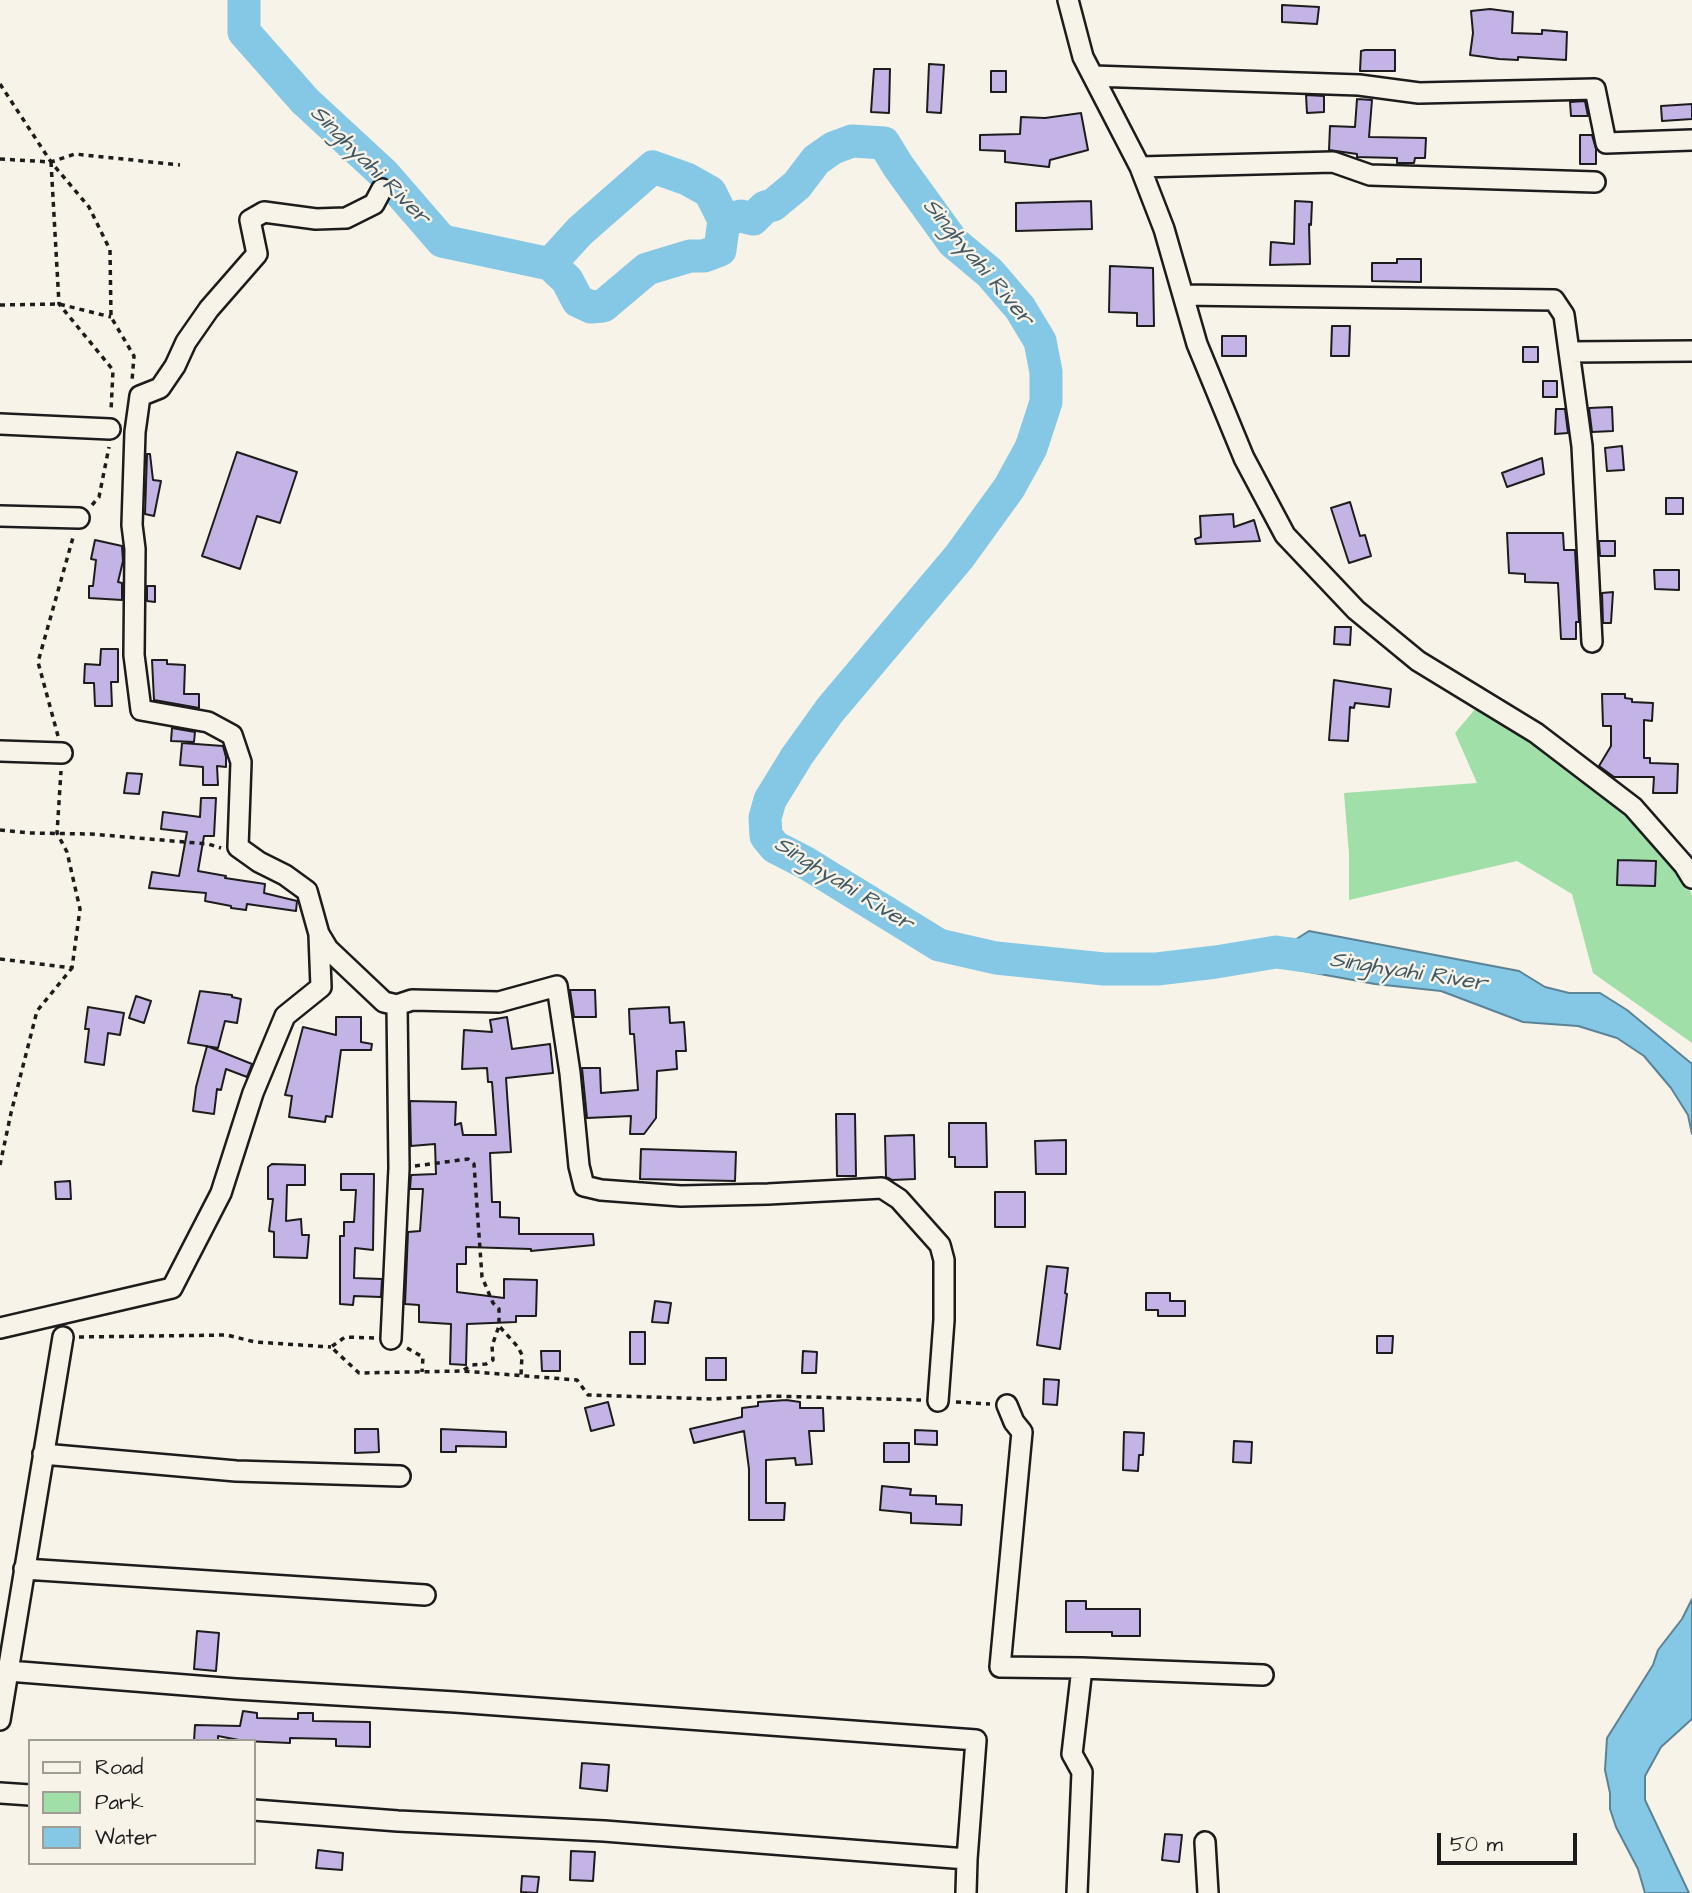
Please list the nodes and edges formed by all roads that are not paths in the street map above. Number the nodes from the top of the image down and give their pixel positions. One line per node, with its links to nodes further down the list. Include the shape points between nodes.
1 (1068, 0): 2 (street, via 1083,57)
2 (1093, 76): 3 (street, via 1359,85 1419,93 1595,89 1606,143); 4 (street)
3 (1692, 140)
4 (1140, 167): 5 (street, via 1333,162 1370,175); 7 (street)
5 (1595, 182)
6 (382, 189): 18 (street, via 374,204 346,218 264,212 250,220 257,254 209,309 160,388 140,396 135,432 134,655 141,710 208,722 232,735 241,762 238,847 307,891)
7 (1183, 295): 9 (street, via 1553,300 1564,315); 17 (street, via 1197,344 1244,458 1285,535 1356,610 1418,661 1536,733 1633,807)
8 (1692, 351): 9 (street)
9 (1569, 352): 14 (street, via 1582,446)
10 (0, 424): 11 (street)
11 (110, 429)
12 (0, 516): 13 (street)
13 (79, 518)
14 (1592, 642)
15 (0, 751): 16 (street)
16 (62, 753)
17 (1692, 878)
18 (319, 934): 19 (street, via 328,949 384,1002); 20 (street, via 321,987 285,1016 253,1093 221,1193 172,1288)
19 (397, 1005): 22 (street, via 399,1168); 23 (street, via 412,1000 499,1002 557,986 584,1186 681,1196 882,1188 899,1199 940,1245 944,1260)
20 (0, 1328)
21 (63, 1337): 25 (street)
22 (391, 1339)
23 (938, 1401)
24 (1007, 1405): 29 (street, via 1022,1432 1000,1667)
25 (43, 1454): 26 (street, via 236,1471); 27 (street)
26 (400, 1476)
27 (24, 1569): 28 (street); 30 (street)
28 (425, 1594)
29 (1082, 1668): 31 (street); 39 (street, via 1072,1754 1082,1772)
30 (8, 1671): 32 (street); 37 (street, via 976,1740)
31 (1263, 1675)
32 (0, 1720)
33 (0, 1793): 34 (street)
34 (28, 1795)
35 (256, 1810): 37 (street, via 604,1830)
36 (1205, 1842): 40 (street)
37 (967, 1859): 38 (street)
38 (966, 1893)
39 (1077, 1893)
40 (1208, 1893)

